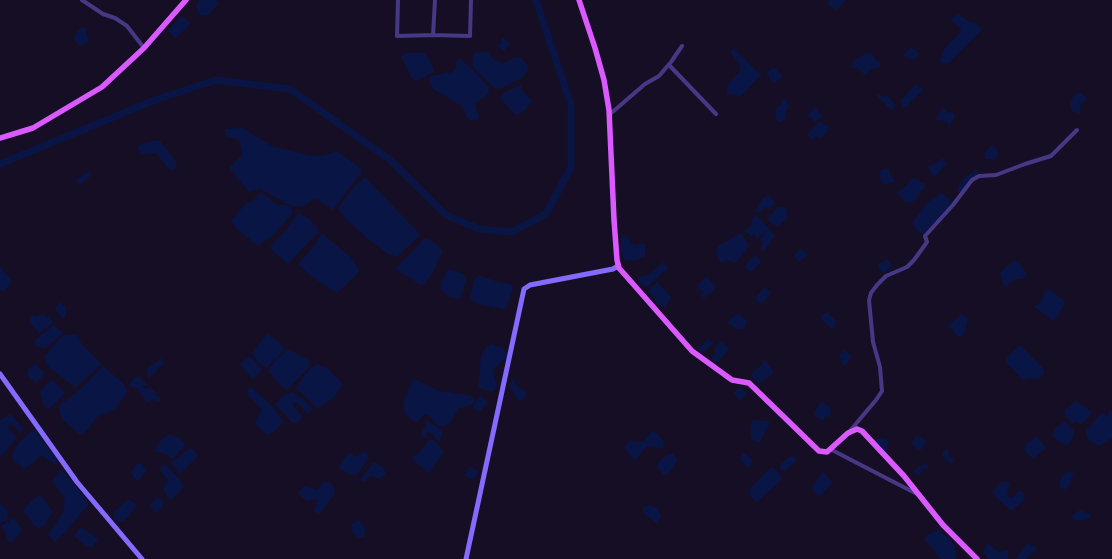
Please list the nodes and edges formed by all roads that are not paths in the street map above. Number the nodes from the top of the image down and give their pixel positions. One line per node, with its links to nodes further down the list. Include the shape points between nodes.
1 (82, 0): 9 (street, via 127,26)
2 (186, 0): 9 (main road)
3 (398, 0): 7 (street, via 397,36)
4 (435, 0): 7 (street)
5 (471, 0): 7 (street, via 470,36)
6 (578, 0): 12 (main road, via 604,80)
7 (433, 36)
8 (682, 46): 10 (street)
9 (144, 48): 14 (main road, via 94,93 33,128)
10 (669, 65): 11 (street); 12 (street, via 660,76 645,84)
11 (716, 114)
12 (609, 115): 15 (main road)
13 (1077, 130): 17 (street, via 1051,156 972,180 925,236 927,242 914,260 877,285 869,300 882,391)
14 (0, 138)
15 (618, 266): 18 (main road, via 692,351 732,380 749,383 819,450); 21 (main road, via 530,284 524,289)
16 (0, 374): 20 (main road, via 77,482)
17 (848, 433): 18 (main road); 19 (main road, via 857,429 862,431)
18 (830, 450): 19 (street)
19 (919, 495): 22 (main road)
20 (142, 559)
21 (466, 559)
22 (977, 559)

